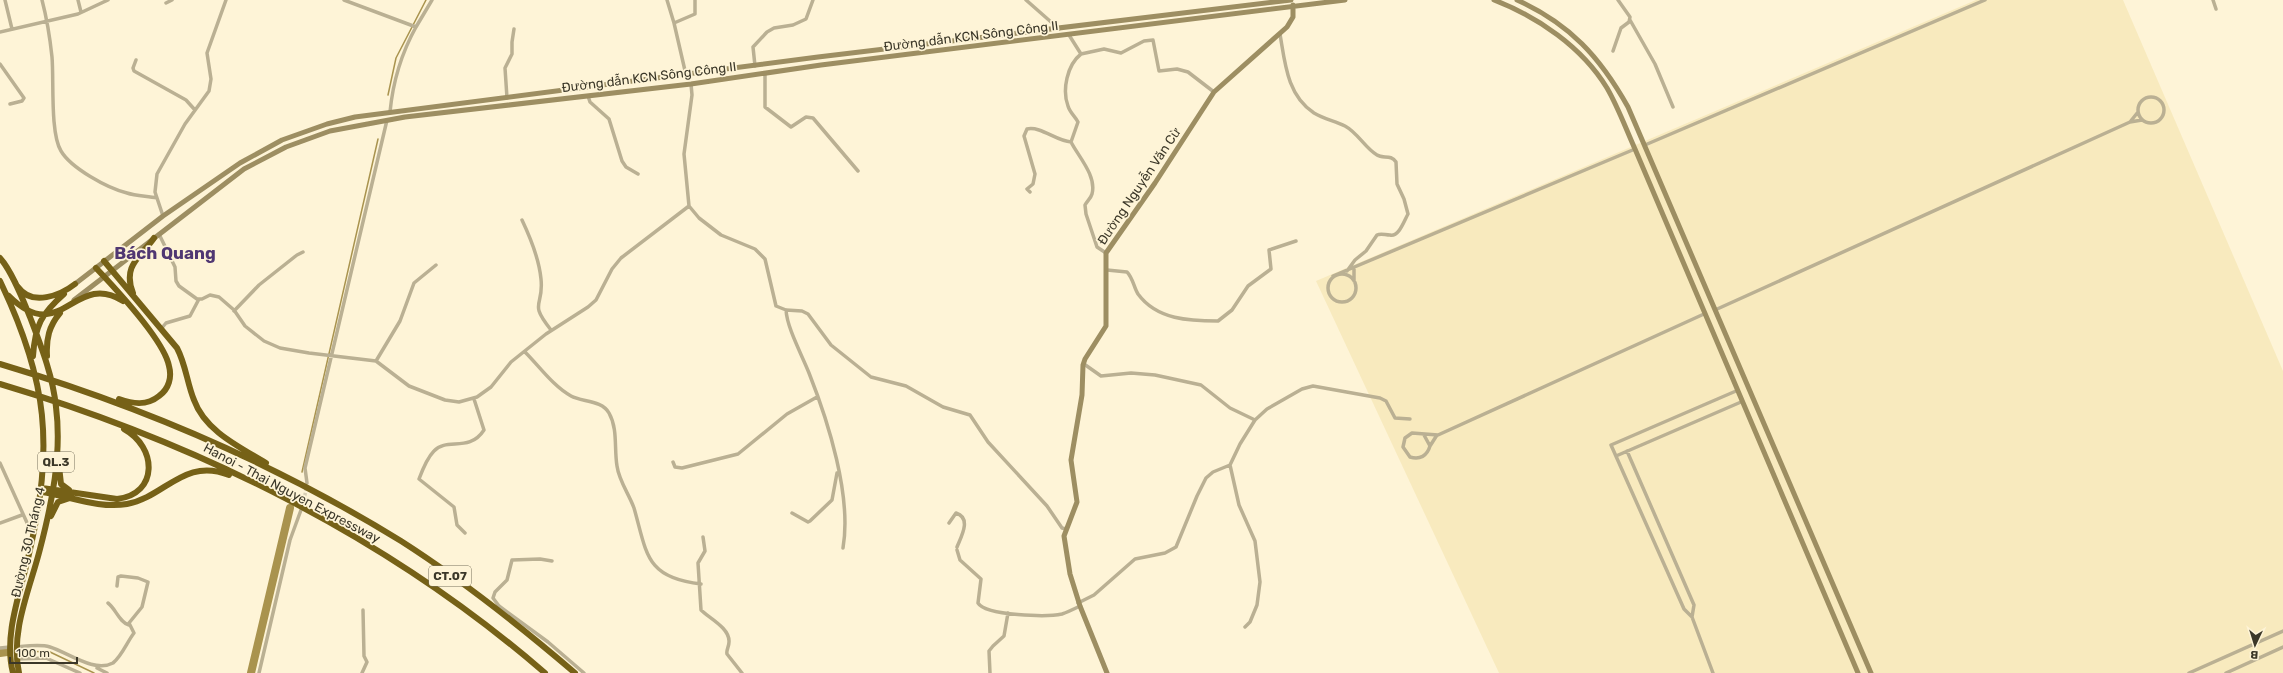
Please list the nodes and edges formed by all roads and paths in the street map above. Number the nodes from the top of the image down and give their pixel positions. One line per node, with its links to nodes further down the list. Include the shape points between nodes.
1 (5, 0): 30 (street)
2 (42, 0): 27 (street)
3 (78, 0): 24 (street)
4 (108, 0): 24 (street)
5 (172, 0): 20 (street)
6 (226, 0): 53 (street, via 207,54 211,79 209,91)
7 (344, 0): 29 (street)
8 (432, 0): 29 (street)
9 (667, 0): 28 (street)
10 (695, 0): 28 (street, via 695,14)
11 (813, 0): 42 (street, via 806,19 770,30 756,42 752,50)
12 (1026, 0): 32 (street)
13 (1292, 0): 21 (street); 32 (street, Đường dẫn KCN Sông Công II)
14 (1345, 0): 21 (street, Đường dẫn KCN Sông Công II)
15 (1494, 0): 25 (street)
16 (1517, 0): 22 (street)
17 (1618, 0): 26 (street, via 1628,12)
18 (1985, 0): 61 (street)
19 (2212, 0): 23 (street)
20 (166, 3)
21 (1294, 7): 35 (street, Đường Nguyễn Văn Cừ, via 1293,17); 36 (street, Đường dẫn KCN Sông Công II)
22 (1535, 9): 25 (street); 61 (street, via 1558,22 1580,40 1599,61 1628,107)
23 (2216, 9)
24 (81, 12): 27 (street)
25 (1527, 14): 63 (street, via 1572,47 1591,67 1606,88)
26 (1630, 20): 38 (street, via 1621,28); 52 (street, via 1655,64)
27 (47, 21): 30 (street); 67 (street, via 52,58 56,134 61,152 68,160 108,186 131,194)
28 (674, 23): 44 (street)
29 (415, 26): 54 (street, via 398,67)
30 (12, 29): 33 (street)
31 (514, 29): 50 (street, via 512,54 505,68)
32 (1059, 29): 34 (street, Đường dẫn KCN Sông Công II)
33 (0, 32)
34 (1004, 34): 37 (street); 42 (street, Đường dẫn KCN Sông Công II)
35 (1280, 34): 47 (street, Đường Nguyễn Văn Cừ); 82 (street, via 1287,77 1297,96 1316,114 1346,126 1377,155 1390,157 1396,162 1397,184 1408,214 1397,233 1392,236 1377,235)
36 (1069, 35): 37 (street, Đường dẫn KCN Sông Công II); 39 (street)
37 (1005, 43): 43 (street, Đường dẫn KCN Sông Công II)
38 (1613, 51)
39 (1081, 54): 47 (street, via 1104,48 1121,53 1144,41 1153,40 1159,71 1184,71); 60 (street, via 1077,56 1066,81 1067,104 1078,122)
40 (136, 60): 53 (street, via 134,71 186,100)
41 (0, 64): 51 (street, via 24,98)
42 (755, 66): 44 (street, Đường dẫn KCN Sông Công II)
43 (765, 73): 45 (street, Đường dẫn KCN Sông Công II); 64 (street, via 765,107 791,127 806,117 813,118)
44 (686, 75): 46 (street, Đường dẫn KCN Sông Công II)
45 (691, 84): 48 (street, Đường dẫn KCN Sông Công II); 68 (street, via 684,154)
46 (607, 86): 48 (street); 50 (street, Đường dẫn KCN Sông Công II)
47 (1214, 92): 74 (street, Đường Nguyễn Văn Cừ, via 1155,184)
48 (608, 93): 49 (street, Đường dẫn KCN Sông Công II)
49 (588, 96): 56 (street, Đường dẫn KCN Sông Công II); 65 (street, via 590,102 609,119 622,161 626,167)
50 (506, 98): 54 (street, Đường dẫn KCN Sông Công II)
51 (10, 104)
52 (1673, 107)
53 (195, 110): 67 (street, via 159,169 155,185)
54 (390, 112): 59 (street, Đường dẫn KCN Sông Công II, via 327,124)
55 (2138, 112): 57 (street); 57 (street, via 2141,101 2148,97 2156,98 2162,104 2164,113 2159,120 2150,123); 58 (street)
56 (387, 120): 62 (street, Đường dẫn KCN Sông Công II, via 330,131); 103 (street)
57 (2142, 120): 58 (street)
58 (2130, 122): 95 (street)
59 (282, 140): 62 (street); 69 (street, Đường dẫn KCN Sông Công II, via 240,163)
60 (1071, 142): 66 (street, via 1027,129 1024,136 1035,174 1032,184 1027,189); 74 (street, via 1080,154 1091,182 1092,194 1085,205 1088,220 1097,247)
61 (1645, 145): 63 (street); 95 (street)
62 (286, 147): 71 (street, Đường dẫn KCN Sông Công II, via 244,170)
63 (1635, 149): 79 (street); 97 (street)
64 (858, 171)
65 (638, 174)
66 (1030, 192)
67 (157, 198): 69 (street)
68 (688, 206): 94 (street, via 721,235 748,245 765,259 774,303); 100 (street, via 621,258 612,269 596,300)
69 (163, 216): 76 (street, Đường dẫn KCN Sông Công II)
70 (522, 220): 100 (street, via 536,253 541,280 537,308 539,316)
71 (157, 236): 80 (street, Đường dẫn KCN Sông Công II); 89 (street, via 175,267 178,284); 90 (highway, via 134,260 130,275 131,287)
72 (1296, 241): 81 (street, via 1269,250 1271,269 1248,286 1232,310 1218,321 1176,319 1154,308 1139,296 1127,272)
73 (303, 252): 96 (street, via 259,285)
74 (1106, 253): 81 (street, Đường Nguyễn Văn Cừ)
75 (1, 259): 87 (highway, via 20,289 32,296 57,295); 92 (highway, Đường 30 Tháng 4 / QL.3)
76 (104, 261): 78 (street, Đường dẫn KCN Sông Công II); 80 (highway)
77 (436, 265): 105 (street, via 414,283 400,320)
78 (96, 268): 84 (highway); 87 (street, Đường dẫn KCN Sông Công II)
79 (1354, 269): 82 (street); 86 (street)
80 (112, 270): 84 (street, Đường dẫn KCN Sông Công II); 90 (highway)
81 (1107, 270): 107 (street, Đường Nguyễn Văn Cừ, via 1106,326)
82 (1347, 271): 83 (street)
83 (1334, 276): 86 (street, via 1343,274); 86 (street, via 1329,283 1329,292 1339,301 1351,297 1355,290)
84 (104, 277): 91 (highway); 93 (street, Đường dẫn KCN Sông Công II)
85 (0, 281): 88 (highway, Đường 30 Tháng 4 / QL.3)
86 (1354, 281)
87 (76, 284): 98 (highway)
88 (6, 292): 92 (highway, via 16,304); 104 (highway, Đường 30 Tháng 4 / QL.3)
89 (199, 299): 96 (street, via 210,295 219,297); 99 (street, via 190,316 166,324)
90 (140, 302): 99 (highway)
91 (131, 307): 93 (highway, via 115,296 96,293 87,295); 108 (highway, via 167,359 170,374 165,391 149,402 134,403)
92 (27, 310): 98 (highway); 101 (highway, Đường 30 Tháng 4 / QL.3)
93 (62, 310): 98 (highway, via 56,314); 110 (highway, via 54,320 48,336 47,355)
94 (786, 310): 112 (street, via 789,325); 139 (street, via 808,314 831,346 871,378 906,386 942,407 970,415 988,442 1047,506 1062,528)
95 (1715, 310): 175 (street)
96 (234, 311): 103 (street, via 245,326 267,343 280,348)
97 (1704, 314): 111 (street); 120 (street)
98 (43, 315): 101 (highway)
99 (161, 329): 131 (highway, via 181,356 194,400 207,422 222,436)
100 (551, 330): 102 (street)
101 (36, 332): 104 (highway); 110 (highway, Đường 30 Tháng 4 / QL.3)
102 (525, 352): 113 (street, via 512,362 491,387); 146 (street, via 572,396 608,410 615,432 619,474 634,507 648,558 657,568 676,579)
103 (332, 356): 105 (street); 128 (street, via 305,468)
104 (32, 360): 129 (highway, Đường 30 Tháng 4 / QL.3, via 44,429)
105 (376, 361): 113 (street, via 417,390 453,402)
106 (0, 363): 108 (highway, Hanoi - Thai Nguyen Expressway / CT.07)
107 (1084, 364): 118 (street, via 1101,376 1131,373 1155,375 1200,385 1230,408); 139 (street, Đường Nguyễn Văn Cừ, via 1082,395 1071,460 1077,502)
108 (60, 381): 131 (highway, Hanoi - Thai Nguyen Expressway / CT.07, via 184,429)
109 (0, 384): 115 (highway, Hanoi - Thai Nguyen Expressway / CT.07)
110 (51, 384): 116 (highway, Đường 30 Tháng 4 / QL.3)
111 (1736, 391): 114 (street); 123 (street, via 1611,445)
112 (817, 398): 124 (street, via 787,414 738,454 682,468 675,467); 127 (street, via 831,436)
113 (474, 399): 140 (street, via 484,430 482,433 461,445 446,445 436,449 419,478 454,507 457,525)
114 (1741, 402): 122 (street); 174 (street)
115 (63, 404): 132 (highway, via 131,433 142,443 148,459 148,473 143,484 125,498); 138 (highway, Hanoi - Thai Nguyen Expressway / CT.07, via 178,447)
116 (56, 407): 130 (highway, Đường 30 Tháng 4 / QL.3, via 58,445); 132 (highway, via 61,445 59,478 61,484)
117 (1410, 419): 118 (street, via 1394,418 1386,401 1380,398 1313,386 1302,389 1268,409)
118 (1255, 420): 126 (street)
119 (1424, 435): 120 (street); 121 (street); 121 (street, via 1416,432 1408,435 1403,442 1404,451 1410,457 1419,459 1426,454)
120 (1438, 435): 121 (street)
121 (1430, 446)
122 (1627, 451): 123 (street); 152 (street, via 1694,605)
123 (1616, 456): 152 (street, via 1684,609)
124 (674, 462)
125 (0, 463): 135 (street)
126 (1230, 465): 149 (street, via 1213,472 1204,482 1176,547 1165,553 1135,559 1094,595); 154 (street, via 1239,505 1255,540 1260,582 1257,605)
127 (837, 469): 134 (street, via 834,496 809,523); 143 (street, via 846,516)
128 (307, 483)
129 (42, 490): 130 (highway); 141 (highway, Đường 30 Tháng 4 / QL.3)
130 (52, 491): 132 (highway); 144 (highway, Đường 30 Tháng 4 / QL.3)
131 (316, 492): 168 (highway, Hanoi - Thai Nguyen Expressway / CT.07, via 408,546 486,601)
132 (72, 495): 138 (highway, via 107,504 126,504 141,500 188,473 213,470); 144 (highway, via 54,507)
133 (301, 510): 165 (street, via 290,540)
134 (792, 513)
135 (22, 515): 136 (street); 141 (street)
136 (0, 523)
137 (949, 523): 151 (street, via 956,513 964,520 957,549 958,558 981,579 978,599 980,606 988,611)
138 (335, 525): 167 (highway, Hanoi - Thai Nguyen Expressway / CT.07, via 392,558 475,616)
139 (1066, 529): 149 (street, Đường Nguyễn Văn Cừ, via 1066,555)
140 (465, 533)
141 (33, 537): 156 (highway, Đường 30 Tháng 4 / QL.3, via 12,628)
142 (703, 537): 146 (street, via 705,551 698,563)
143 (843, 548)
144 (40, 550): 156 (highway, Đường 30 Tháng 4 / QL.3)
145 (552, 561): 169 (street, via 514,559 507,580 495,592 493,598 499,606 548,642)
146 (701, 584): 170 (street, via 701,610 719,624 728,636 727,654)
147 (117, 586): 153 (street, via 118,578 121,576 148,581 142,607)
148 (108, 603): 153 (street, via 115,607 124,623)
149 (1079, 604): 151 (street, via 1069,612 1052,615); 172 (street, Đường Nguyễn Văn Cừ)
150 (363, 610): 166 (street, via 364,656 367,664)
151 (1008, 613): 171 (street, via 1004,636 989,652)
152 (1692, 617): 173 (street)
153 (129, 625): 160 (street, via 134,632 115,661 106,667)
154 (1245, 628)
155 (2283, 631): 176 (street)
156 (13, 647): 158 (street); 159 (highway, Đường 30 Tháng 4 / QL.3); 160 (street, via 49,647); 161 (highway, Đường 30 Tháng 4 / QL.3)
157 (2283, 647): 177 (street)
158 (0, 648)
159 (16, 659): 162 (highway, Đường 30 Tháng 4 / QL.3); 163 (street, via 46,658)
160 (95, 668): 164 (street)
161 (13, 673)
162 (18, 673)
163 (80, 673)
164 (107, 673)
165 (259, 673)
166 (362, 673)
167 (545, 673)
168 (575, 673)
169 (584, 673)
170 (742, 673)
171 (990, 673)
172 (1107, 673)
173 (1713, 673)
174 (1858, 673)
175 (1870, 673)
176 (2189, 673)
177 (2226, 673)

